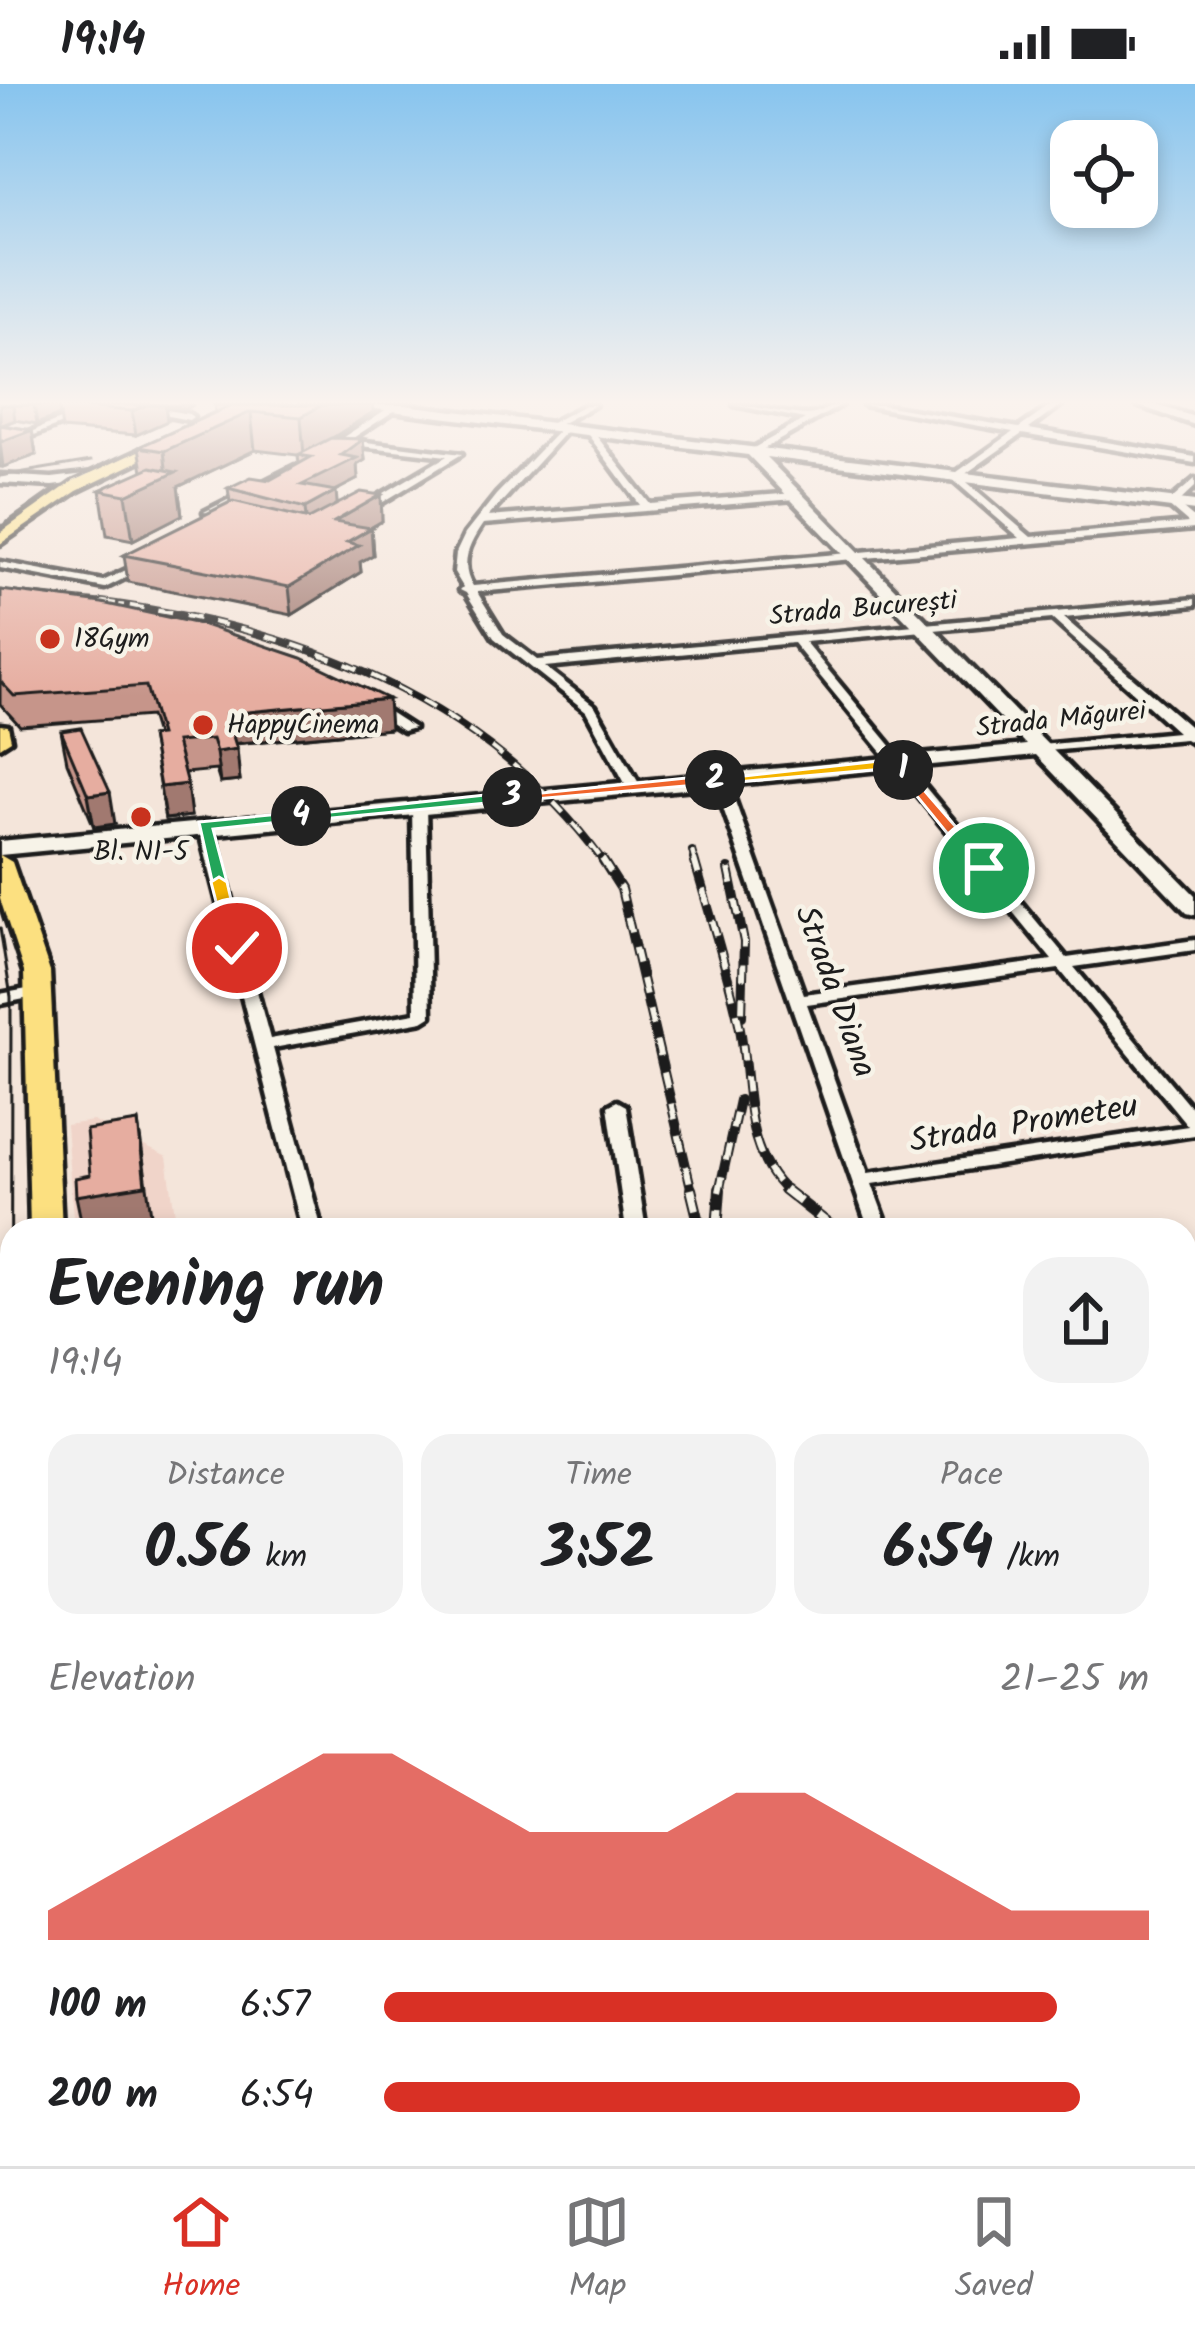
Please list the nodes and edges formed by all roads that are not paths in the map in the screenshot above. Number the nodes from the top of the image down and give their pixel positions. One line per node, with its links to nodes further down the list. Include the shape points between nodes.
1 (48, 502): 17 (main road)
2 (229, 502): 14 (street, via 209,512)
3 (375, 502): 13 (street)
4 (498, 502): 15 (street)
5 (643, 502): 12 (street)
6 (712, 502): 12 (street)
7 (801, 502): 20 (street)
8 (984, 502): 18 (street)
9 (1164, 502): 10 (street)
10 (1171, 503): 11 (street); 16 (street)
11 (1195, 506)
12 (647, 507): 15 (street)
13 (347, 518)
14 (231, 520)
15 (479, 521): 22 (street, via 458,557)
16 (1195, 525): 18 (street)
17 (0, 539)
18 (1029, 541): 20 (street)
19 (169, 551): 21 (street, via 105,585)
20 (853, 556): 22 (street); 27 (street)
21 (0, 565)
22 (466, 590): 29 (street, via 494,632)
23 (1195, 602): 24 (street, Strada București)
24 (1178, 604): 25 (street, Strada București); 26 (street)
25 (1054, 615): 27 (street, Strada București); 32 (street)
26 (1195, 617)
27 (922, 627): 28 (street, Strada București); 33 (street)
28 (796, 639): 29 (street, Strada București); 34 (street)
29 (536, 664): 36 (street, via 592,709)
30 (357, 699): 31 (street)
31 (408, 728)
32 (1192, 736): 33 (street, Strada Măgurei)
33 (1041, 749): 34 (street, Strada Măgurei); 41 (street)
34 (898, 764): 35 (street, Strada Măgurei); 43 (street)
35 (721, 779): 36 (street, Strada Măgurei); 46 (street, Strada Diana)
36 (634, 787): 37 (street, Strada Măgurei)
37 (419, 805): 38 (street, Strada Măgurei); 47 (street, via 423,1016)
38 (205, 825): 39 (street, Strada Măgurei); 47 (street)
39 (0, 848)
40 (0, 862): 44 (main road)
41 (1195, 908)
42 (1195, 946): 43 (street)
43 (1064, 964): 46 (street); 49 (street)
44 (38, 992): 45 (street); 51 (main road)
45 (0, 999)
46 (799, 1000): 50 (street, Strada Diana)
47 (262, 1046): 52 (street)
48 (617, 1106): 53 (street)
49 (1195, 1126): 50 (street, Strada Prometeu)
50 (863, 1180): 54 (street, Strada Diana)
51 (46, 1218)
52 (309, 1218)
53 (634, 1218)
54 (875, 1218)

